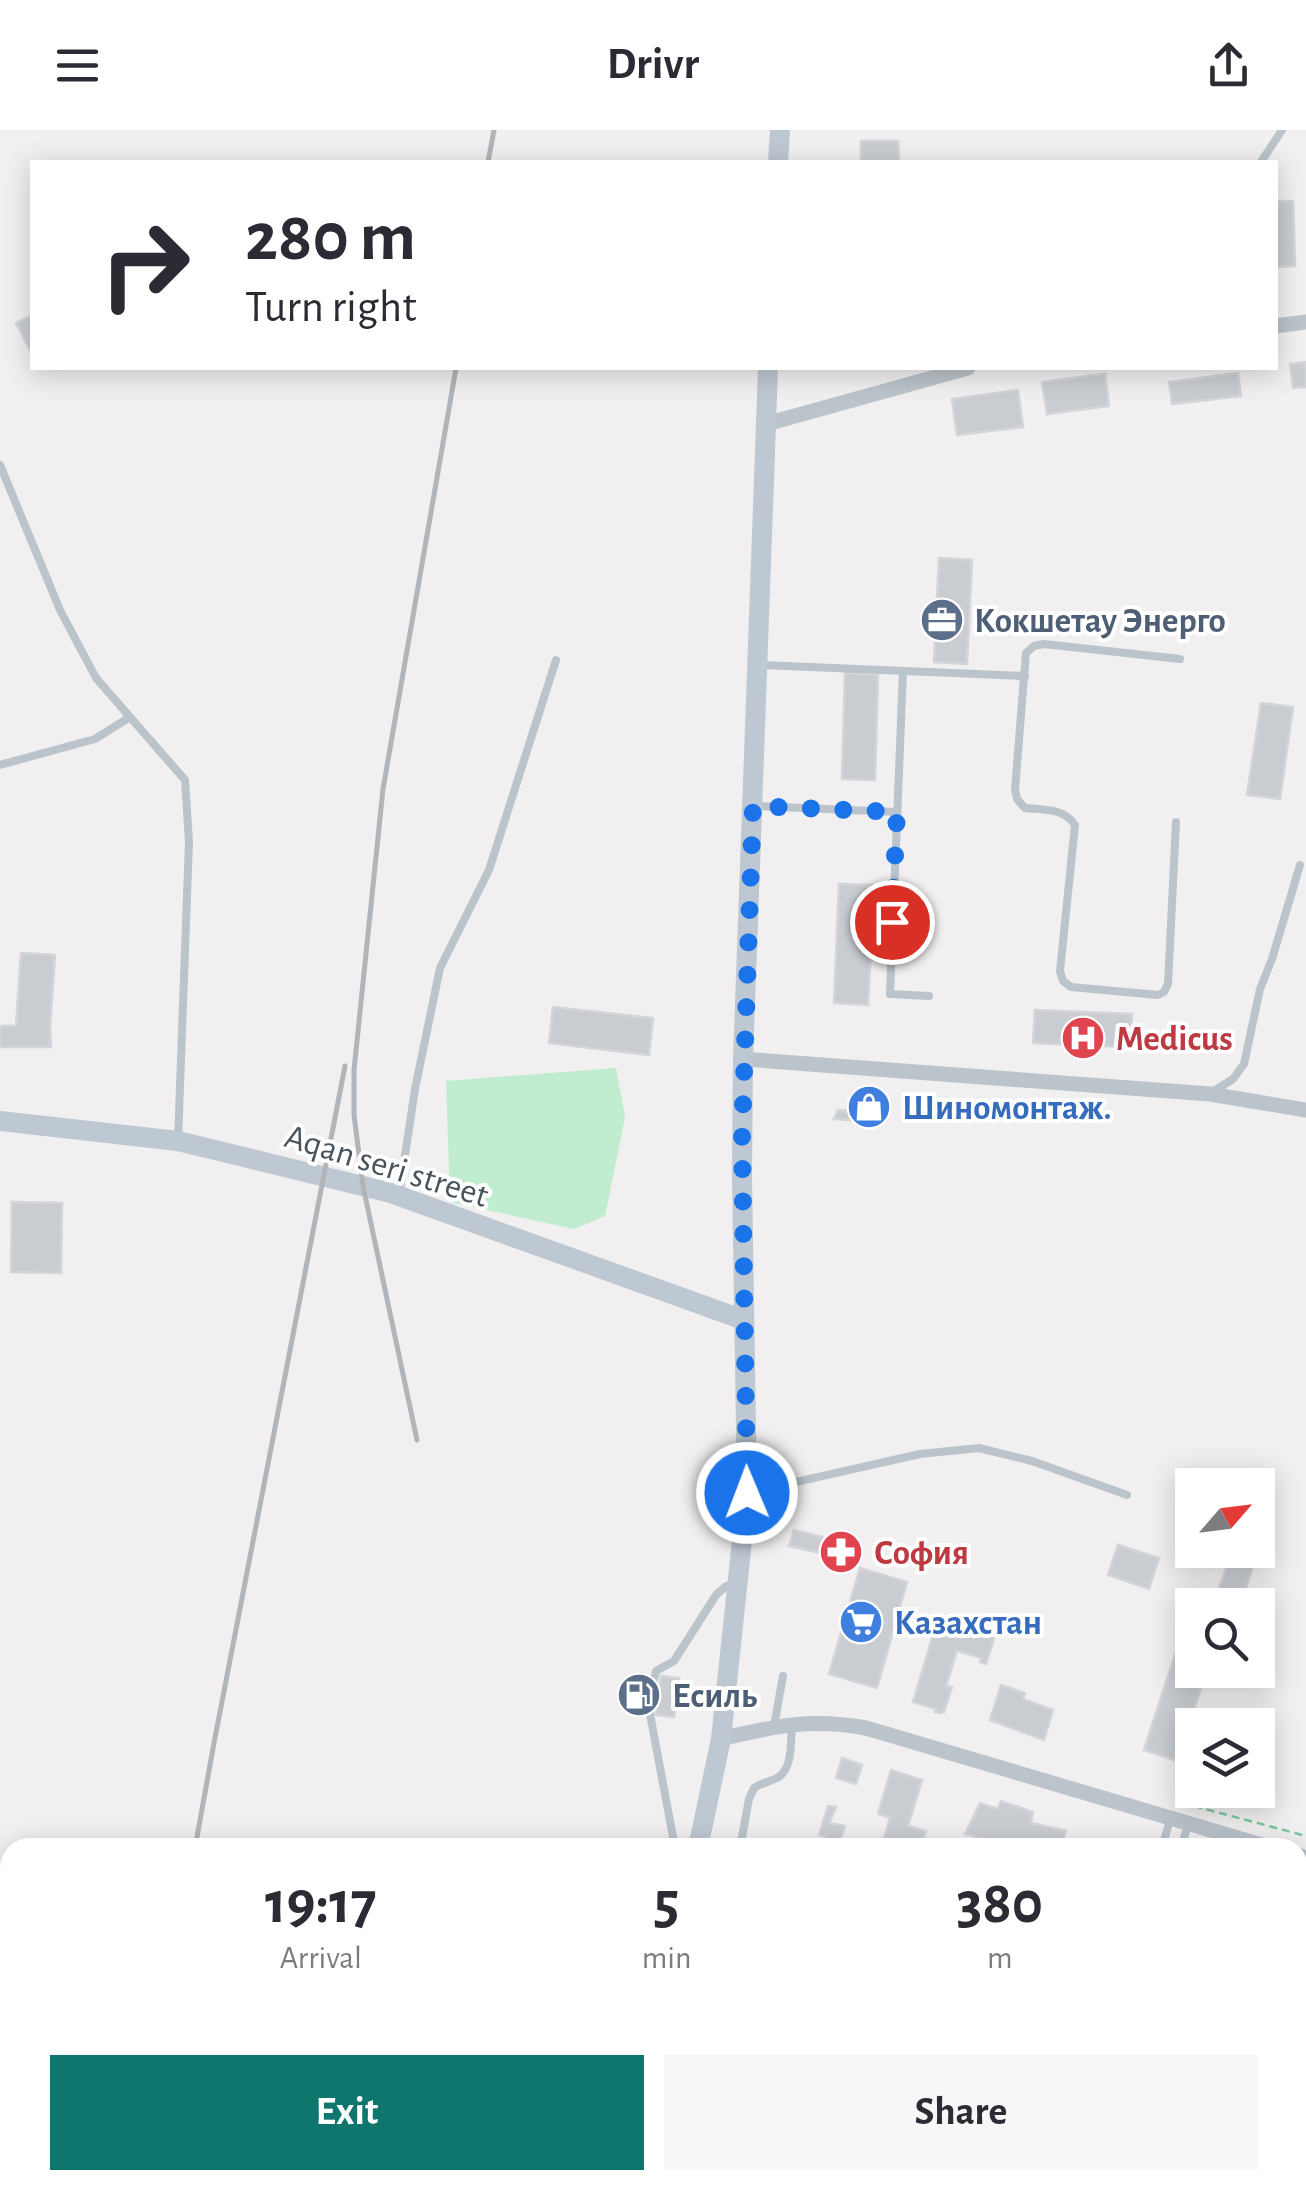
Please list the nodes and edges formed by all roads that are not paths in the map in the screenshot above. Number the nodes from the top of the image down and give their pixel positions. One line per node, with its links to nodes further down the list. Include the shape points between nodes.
1 (780, 130): 3 (street)
2 (1282, 130): 4 (lane)
3 (778, 160)
4 (1262, 160)
5 (1306, 322): 6 (street)
6 (1278, 326)
7 (768, 370): 9 (street)
8 (961, 370): 9 (street)
9 (766, 424): 13 (street)
10 (0, 465): 16 (lane, via 60,610 96,678)
11 (1180, 659): 15 (lane, via 1044,644 1026,653)
12 (556, 660): 28 (lane, via 489,870 440,968)
13 (757, 664): 14 (lane); 18 (street)
14 (902, 670): 15 (lane); 19 (lane)
15 (1025, 676): 20 (lane, via 1017,799 1025,808 1062,812 1075,825 1060,972 1071,987 1164,992)
16 (130, 717): 17 (lane, via 95,740); 27 (lane, via 185,780)
17 (0, 765)
18 (753, 806): 19 (lane); 23 (street)
19 (897, 812): 22 (lane, via 890,994)
20 (1176, 822)
21 (1300, 866): 24 (lane, via 1260,989 1244,1064)
22 (929, 996)
23 (743, 1059): 24 (street); 29 (street)
24 (1210, 1094): 25 (street)
25 (1306, 1110)
26 (0, 1121): 27 (street, Aqan seri street)
27 (178, 1141): 28 (street, Aqan seri street)
28 (398, 1196): 29 (street, Aqan seri street)
29 (744, 1320): 30 (street)
30 (747, 1493): 31 (lane, via 920,1454 978,1448); 32 (street)
31 (1127, 1496)
32 (739, 1582): 34 (lane, via 716,1595 674,1661 656,1671); 38 (street)
33 (784, 1676): 37 (lane)
34 (652, 1688)
35 (651, 1700): 41 (lane)
36 (792, 1724): 37 (street); 39 (street, via 866,1728); 43 (lane, via 788,1765 754,1788)
37 (774, 1726): 38 (street)
38 (720, 1739): 42 (street)
39 (1171, 1816): 40 (street); 44 (lane)
40 (1189, 1822): 45 (lane); 46 (street)
41 (675, 1838)
42 (700, 1838)
43 (742, 1838)
44 (1165, 1838)
45 (1184, 1838)
46 (1240, 1838)

